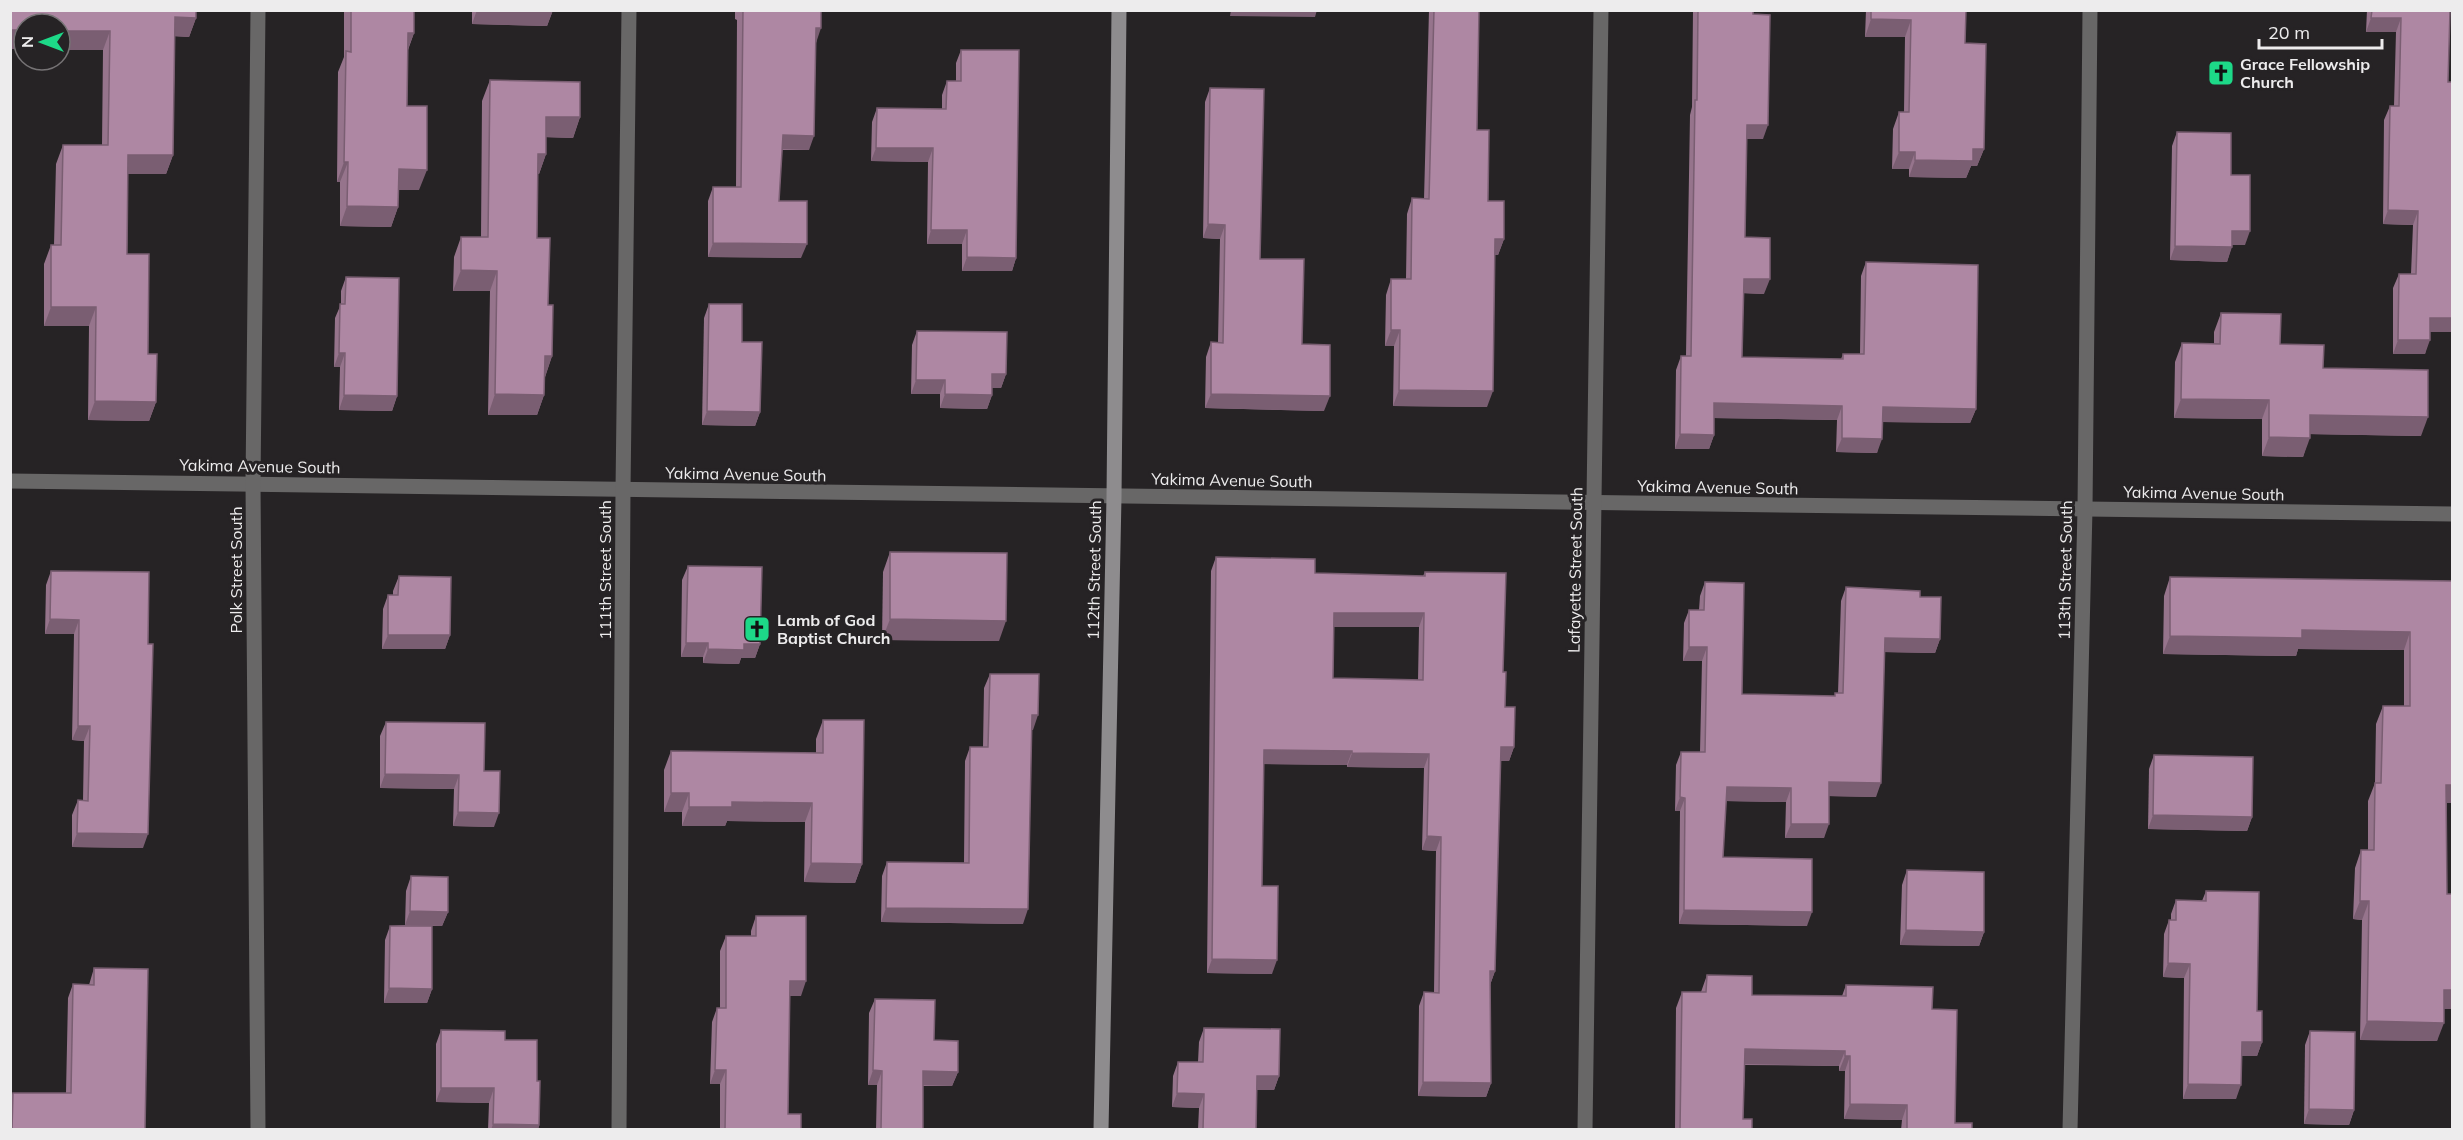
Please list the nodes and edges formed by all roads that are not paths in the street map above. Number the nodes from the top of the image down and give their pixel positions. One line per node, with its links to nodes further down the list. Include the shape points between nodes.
1 (258, 10): 7 (street, Polk Street South)
2 (629, 10): 8 (street, 111th Street South)
3 (1119, 10): 9 (main road, 112th Street South)
4 (1601, 10): 10 (street, Lafayette Street South)
5 (2090, 10): 11 (street, 113th Street South)
6 (10, 481): 7 (street, Yakima Avenue South)
7 (253, 483): 8 (street, Yakima Avenue South); 13 (street, Polk Street South)
8 (623, 490): 9 (street, Yakima Avenue South); 14 (street, 111th Street South)
9 (1114, 497): 10 (street, Yakima Avenue South); 15 (main road, 112th Street South)
10 (1594, 503): 11 (street, Yakima Avenue South); 16 (street, Lafayette Street South)
11 (2085, 509): 12 (street, Yakima Avenue South); 17 (street, 113th Street South)
12 (2452, 514)
13 (258, 1130)
14 (619, 1130)
15 (1101, 1130)
16 (1585, 1130)
17 (2070, 1130)

